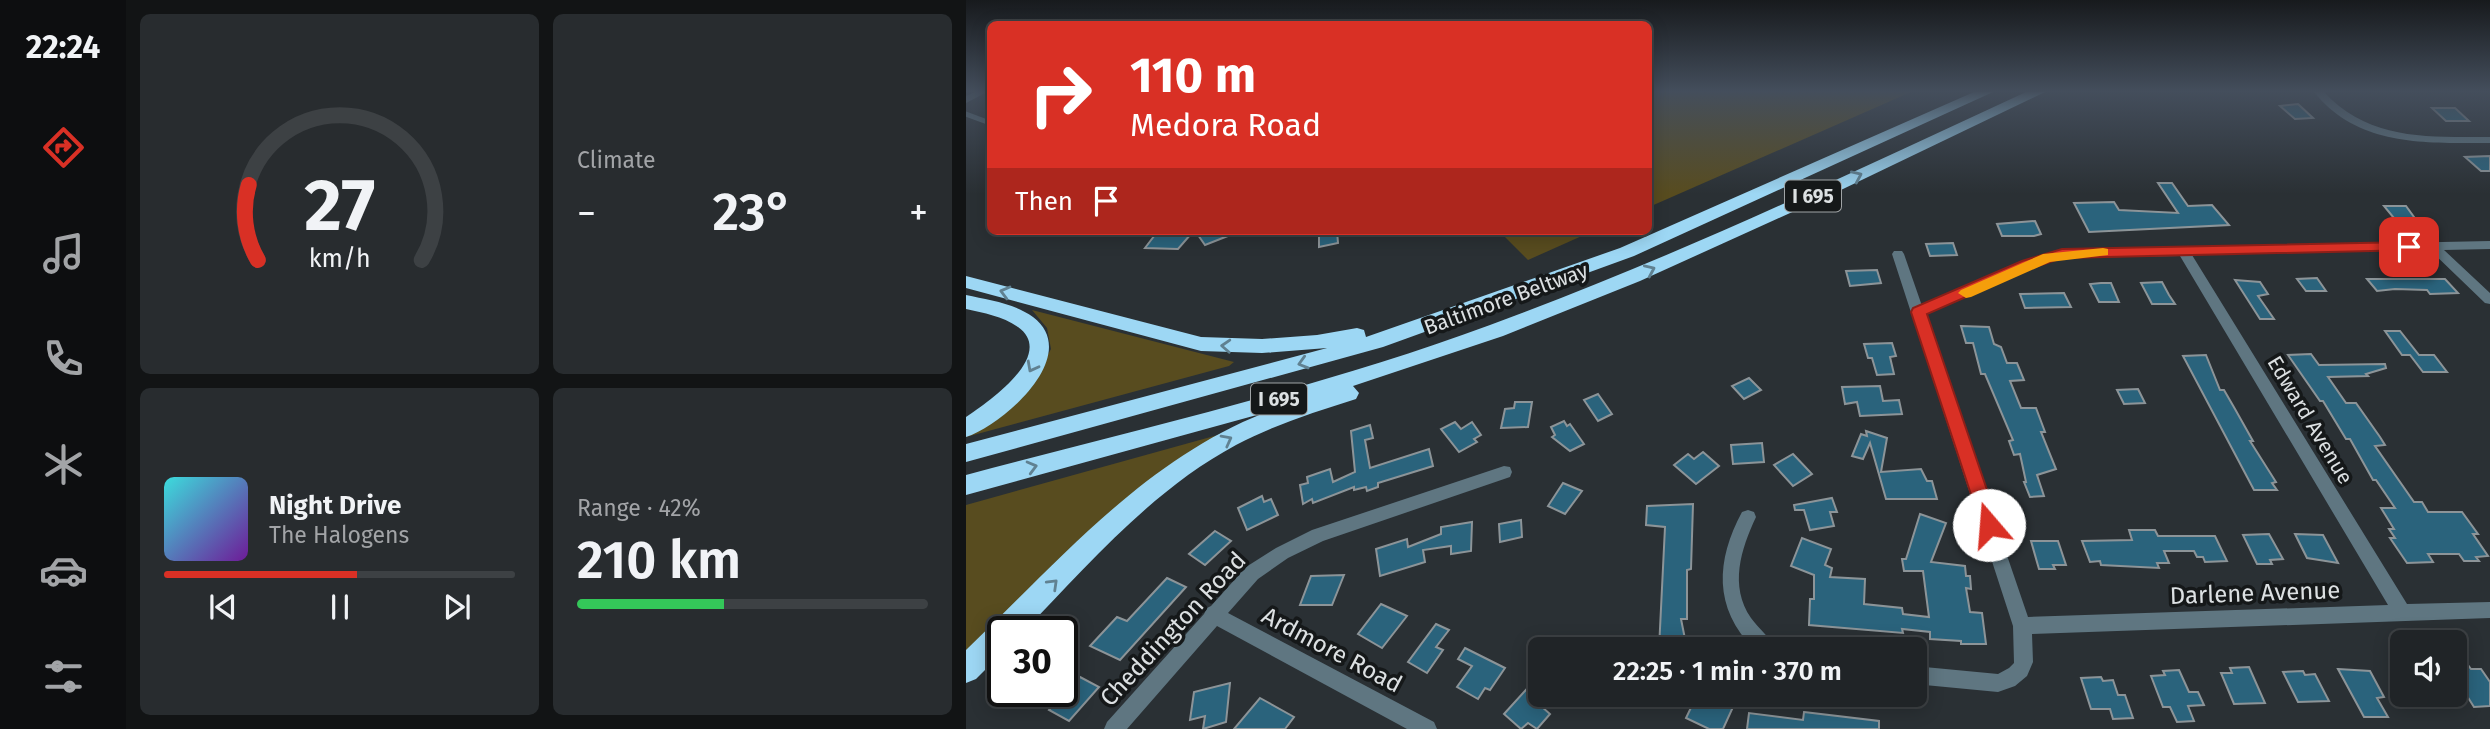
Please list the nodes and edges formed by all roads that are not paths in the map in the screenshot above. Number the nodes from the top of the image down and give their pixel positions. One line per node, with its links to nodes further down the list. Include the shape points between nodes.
1 (1910, 126): 10 (highway, Baltimore Beltway / I 695, via 1627,253)
2 (1964, 126): 11 (highway, Baltimore Beltway / I 695, one-way to 2)
3 (2369, 126): 4 (street, via 2425,139)
4 (2490, 140)
5 (2490, 245): 6 (street)
6 (2433, 246): 7 (street); 12 (street)
7 (2183, 250): 14 (street, via 2062,254); 21 (street, Edward Avenue)
8 (1898, 254): 14 (street)
9 (966, 282): 10 (highway, one-way to 9, via 1495,291 1373,332 1317,342 1233,346 1171,338)
10 (1530, 287): 16 (highway, Baltimore Beltway / I 695, one-way to 16, via 1376,342)
11 (1586, 296): 18 (highway, Baltimore Beltway / I 695, one-way to 11, via 1378,370); 23 (highway, one-way to 11, via 1142,499 1211,448 1274,418 1379,383)
12 (2490, 300)
13 (966, 302): 15 (highway, one-way to 15, via 1027,321 1041,347 1026,379 984,418)
14 (1919, 312): 24 (street)
15 (966, 428)
16 (966, 453)
17 (1504, 472): 22 (street, Cheddington Road, via 1318,535 1252,573)
18 (966, 485)
19 (1748, 517): 25 (street, via 1732,548 1732,596)
20 (2490, 610): 21 (street, Darlene Avenue)
21 (2402, 612): 24 (street, Darlene Avenue)
22 (1213, 614): 29 (street, Cheddington Road); 30 (street, Ardmore Road)
23 (1020, 616)
24 (2022, 626): 28 (street, via 2024,662 2010,681)
25 (1752, 637)
26 (987, 648): 27 (highway)
27 (966, 669)
28 (1927, 677)
29 (1114, 729)
30 (1427, 729)

